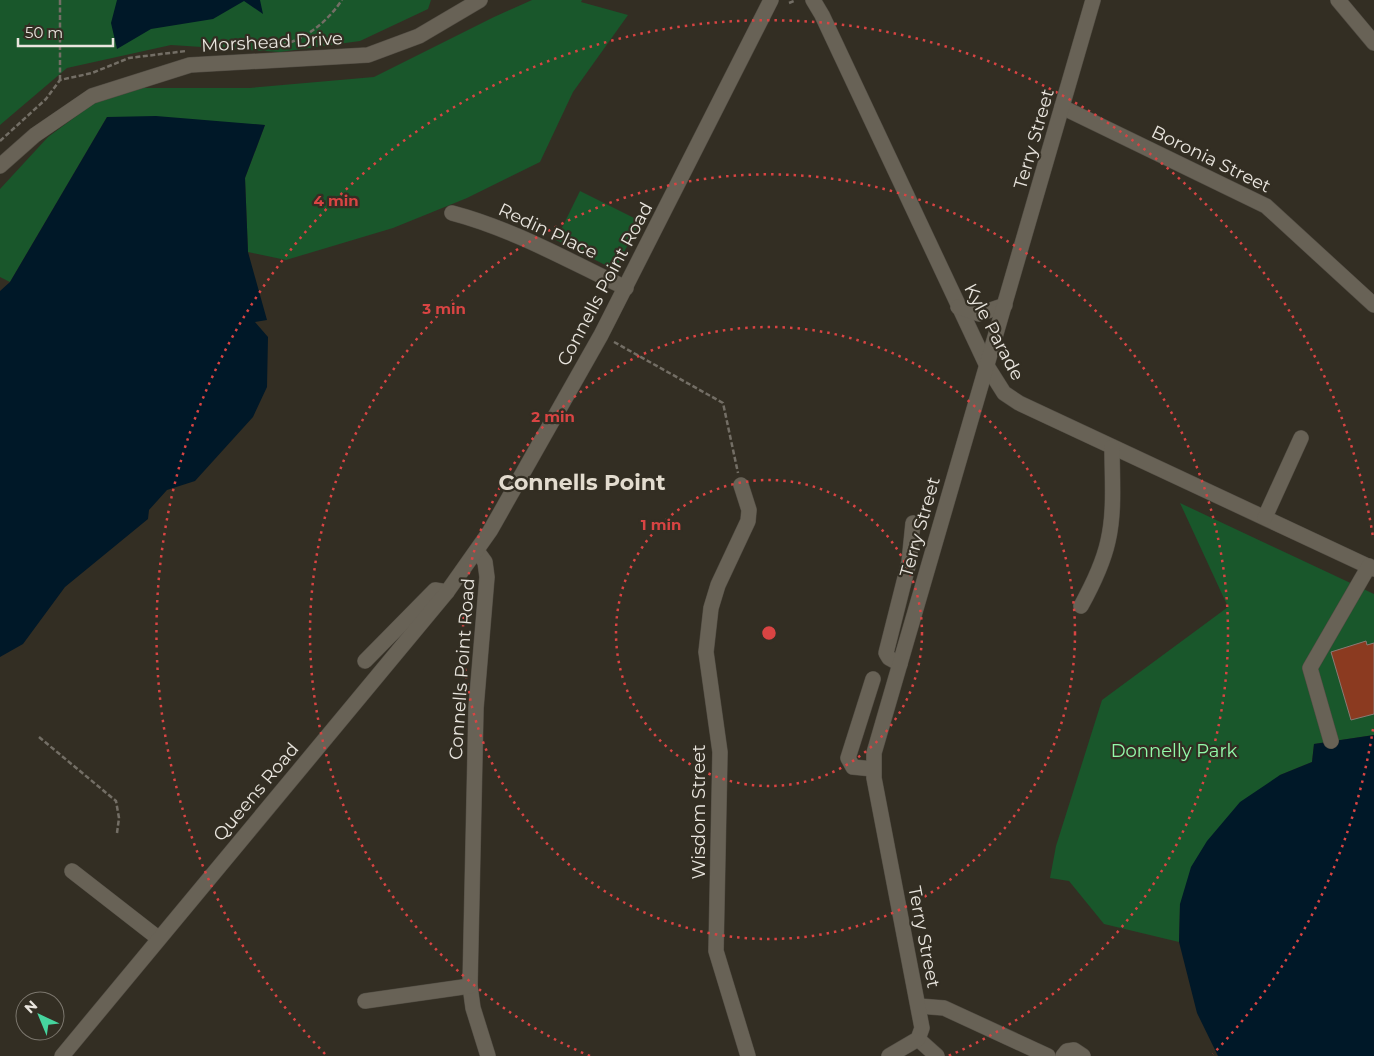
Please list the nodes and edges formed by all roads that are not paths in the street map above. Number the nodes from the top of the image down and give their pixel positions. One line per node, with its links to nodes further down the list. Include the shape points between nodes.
1 (480, 0): 6 (street)
2 (771, 0): 11 (street, Connells Point Road)
3 (813, 0): 14 (street, Kyle Parade)
4 (1093, 0): 8 (street, Terry Street)
5 (1338, 0): 7 (street)
6 (463, 5): 9 (street, Morshead Drive, via 419,36 368,55 190,65 92,96 35,135)
7 (1374, 43)
8 (1062, 107): 12 (street, Terry Street); 13 (street, Boronia Street, via 1266,206)
9 (0, 166)
10 (452, 213): 11 (street, Redin Place, via 510,232)
11 (626, 288): 21 (street, Connells Point Road)
12 (1004, 305): 14 (street, via 979,314); 15 (street, Terry Street)
13 (1374, 305)
14 (958, 307): 15 (street, Kyle Parade)
15 (987, 366): 17 (street, Kyle Parade, via 1011,399); 26 (street, Terry Street)
16 (1301, 438): 19 (street)
17 (1112, 447): 19 (street, Kyle Parade); 24 (street, via 1108,541)
18 (741, 485): 38 (street, Wisdom Street, via 749,510 748,521 713,600 706,652 720,752 716,951)
19 (1265, 517): 22 (street, Kyle Parade)
20 (913, 522): 26 (street, via 909,562 886,653)
21 (477, 551): 23 (street, Queens Road); 32 (street, Connells Point Road, via 485,562 487,577 476,708)
22 (1371, 568): 28 (street, via 1310,668)
23 (446, 592): 25 (street, via 439,589 432,593); 31 (street, Queens Road)
24 (1081, 606)
25 (365, 661)
26 (900, 664): 29 (street, Terry Street, via 874,753)
27 (873, 680): 29 (street, via 848,758 853,767)
28 (1331, 741)
29 (874, 769): 34 (street, Terry Street)
30 (72, 871): 31 (street)
31 (158, 938): 36 (street, Queens Road)
32 (470, 986): 33 (street); 37 (street, Connells Point Road, via 473,1008)
33 (365, 1001)
34 (919, 1006): 35 (street, Terry Street, via 922,1028); 41 (street, via 944,1008)
35 (918, 1039): 39 (street); 40 (street)
36 (62, 1056)
37 (488, 1056)
38 (748, 1056)
39 (890, 1056)
40 (936, 1056)
41 (1048, 1056)
42 (1064, 1056): 43 (street, via 1074,1050)
43 (1083, 1056)

